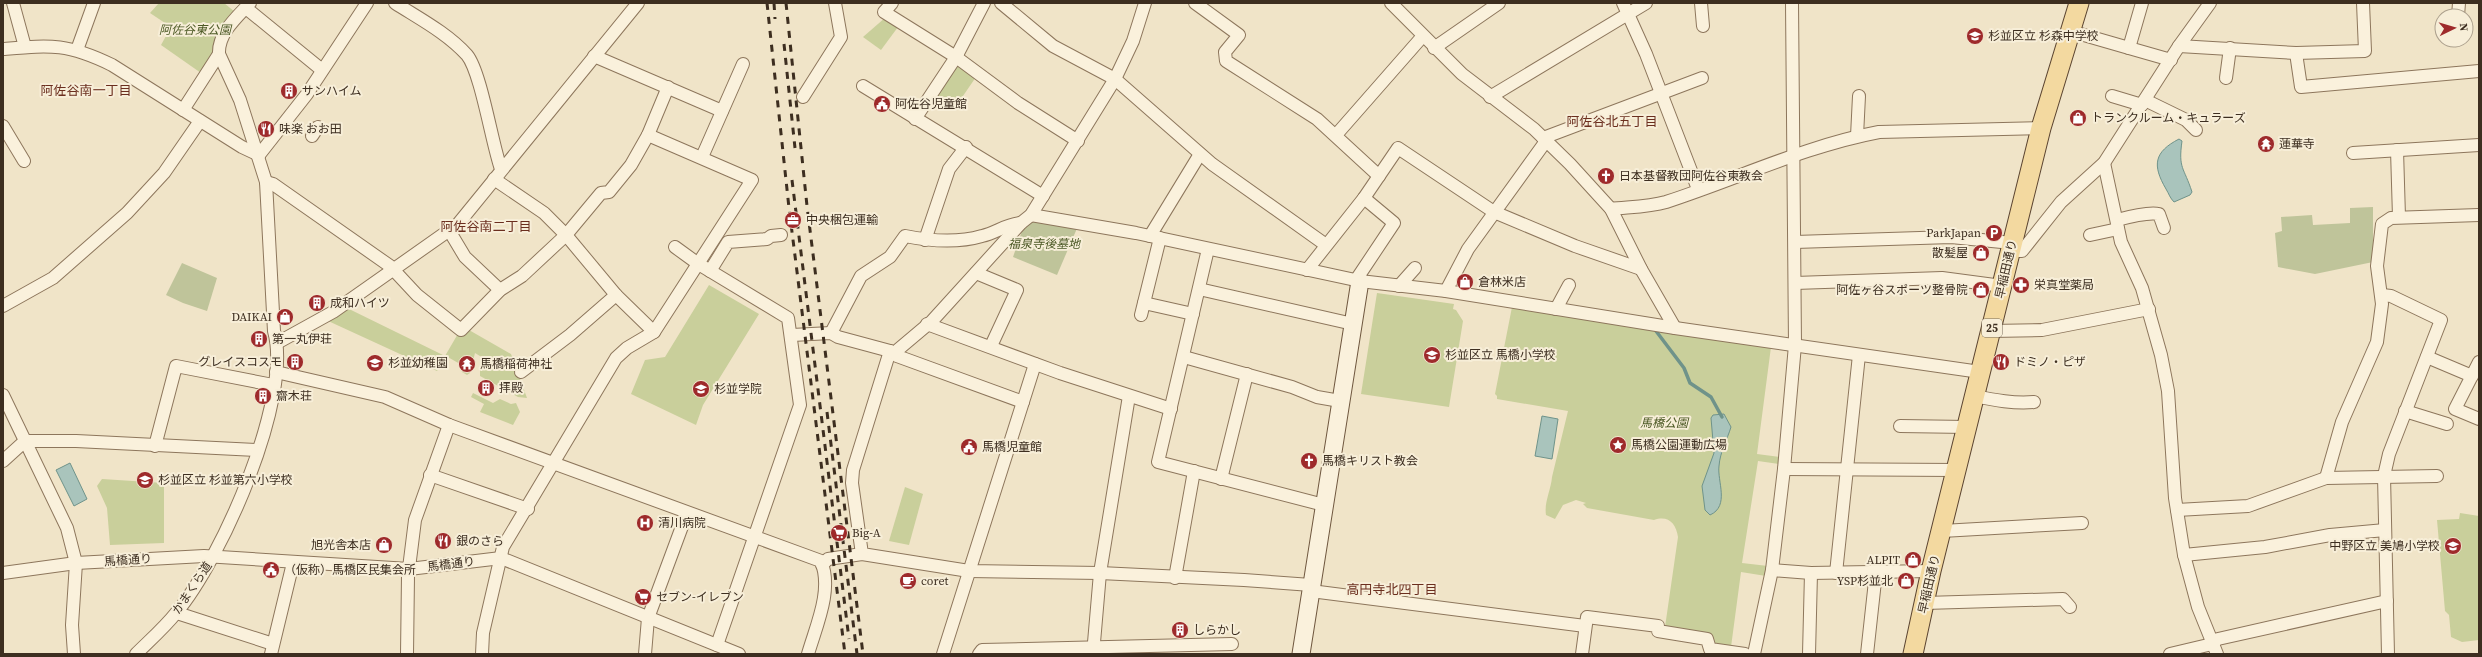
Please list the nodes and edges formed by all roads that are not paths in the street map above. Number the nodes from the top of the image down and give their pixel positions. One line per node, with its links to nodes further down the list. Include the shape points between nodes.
1 (13, 3): 27 (street)
2 (94, 3): 32 (street)
3 (367, 3): 39 (street)
4 (395, 3): 74 (street, via 444,35 468,56 478,82)
5 (638, 3): 35 (street)
6 (834, 3): 49 (street, via 841,37)
7 (892, 3): 36 (street, via 884,12)
8 (984, 3): 36 (street)
9 (1001, 3): 43 (street, via 1054,46)
10 (1145, 3): 43 (street, via 1133,41)
11 (1196, 3): 60 (street, via 1239,35 1225,52 1226,60 1300,107)
12 (1391, 3): 25 (street)
13 (1499, 3): 28 (street)
14 (1646, 3): 22 (street)
15 (1701, 3): 23 (street)
16 (1792, 3): 70 (street)
17 (2079, 3): 24 (main road, 早稲田通り / 25)
18 (2142, 3): 29 (street)
19 (2210, 3): 26 (street)
20 (2363, 3): 33 (street, via 2365,51)
21 (248, 5): 34 (street, via 223,33); 39 (street)
22 (1626, 8): 46 (street); 50 (street)
23 (1703, 26)
24 (2070, 31): 29 (street); 57 (main road, 早稲田通り / 25)
25 (1422, 37): 28 (street); 60 (street)
26 (2179, 46): 30 (street); 37 (street)
27 (25, 47): 31 (street); 32 (street, via 50,45)
28 (1434, 48): 50 (street)
29 (2129, 48): 37 (street)
30 (2230, 48): 33 (street); 42 (street)
31 (3, 49)
32 (77, 50): 52 (street, via 112,65)
33 (2296, 53): 40 (street, via 2301,87)
34 (219, 54): 52 (street); 69 (street, かまくら道, via 240,100)
35 (594, 56): 45 (street); 74 (street)
36 (956, 57): 54 (street); 63 (street, via 1018,104)
37 (2171, 60): 51 (street)
38 (743, 64): 53 (street)
39 (322, 70): 69 (street, via 307,94)
40 (2479, 71)
41 (1702, 78): 46 (street)
42 (2226, 78)
43 (1115, 79): 63 (street); 68 (street)
44 (863, 86): 54 (street)
45 (668, 87): 53 (street); 59 (street)
46 (1660, 94): 62 (street); 77 (street)
47 (1859, 96): 61 (street)
48 (2112, 96): 51 (street)
49 (803, 97)
50 (1490, 97): 62 (street)
51 (2144, 102): 58 (street, via 2186,120); 73 (street)
52 (183, 110): 55 (street)
53 (722, 111): 71 (street)
54 (915, 119): 65 (street)
55 (200, 121): 69 (street); 116 (street, via 164,173 127,214 53,278)
56 (3, 126): 72 (street)
57 (2041, 128): 61 (street, via 1879,132); 97 (main road, 早稲田通り / 25)
58 (2196, 130)
59 (648, 135): 71 (street); 89 (street, via 632,165 609,192 601,193)
60 (1336, 135): 75 (street)
61 (1856, 136): 70 (street)
62 (1545, 139): 80 (street); 81 (street)
63 (1078, 141): 78 (street)
64 (2479, 145): 66 (street)
65 (966, 147): 78 (street); 93 (street, via 949,169)
66 (2397, 150): 67 (street); 84 (street)
67 (2353, 153)
68 (1200, 154): 92 (street); 95 (street, via 1260,200)
69 (259, 155): 76 (street, かまくら道)
70 (1792, 155): 77 (street); 94 (street)
71 (702, 157): 99 (street, via 752,180)
72 (24, 161)
73 (2104, 163): 86 (street); 97 (street, via 2061,202 2022,251)
74 (498, 174): 88 (street); 89 (street)
75 (1379, 176): 79 (street); 81 (street, via 1398,148)
76 (266, 182): 102 (street, via 315,212); 127 (street, かまくら道, via 274,331)
77 (1698, 189): 80 (street, via 1664,202)
78 (1043, 196): 82 (street)
79 (1364, 198): 95 (street); 106 (street, via 1394,223)
80 (1611, 209): 101 (street)
81 (1494, 212): 101 (street, via 1574,246); 113 (street, via 1468,249)
82 (1031, 215): 85 (street); 92 (street)
83 (2479, 215): 84 (street)
84 (2399, 217): 115 (street, via 2391,218 2382,224 2377,266)
85 (1021, 223): 93 (street, via 1002,227 983,236 943,241); 105 (street)
86 (2117, 224): 87 (street, via 2138,214 2145,216 2155,213 2159,214); 91 (street); 118 (street)
87 (2164, 228)
88 (450, 232): 102 (street); 112 (street, via 465,257)
89 (566, 235): 112 (street, via 522,276); 114 (street)
90 (781, 235): 104 (street, via 767,239 728,242)
91 (2090, 235)
92 (1155, 237): 98 (street); 119 (street, via 1142,309)
93 (925, 240): 125 (street, via 905,236 890,257 861,276)
94 (1795, 242): 97 (street, via 1951,237); 107 (street)
95 (1326, 245): 103 (street)
96 (675, 247): 99 (street)
97 (2011, 247): 110 (main road, 早稲田通り / 25)
98 (1208, 249): 103 (street); 111 (street)
99 (697, 263): 104 (street); 124 (street)
100 (1414, 268): 109 (street)
101 (1641, 269): 122 (street)
102 (394, 270): 112 (street, via 417,295 461,330); 127 (street, via 332,312)
103 (1307, 270): 106 (street)
104 (710, 271): 126 (street, via 788,318)
105 (976, 273): 120 (street); 129 (street, via 1017,290)
106 (1358, 281): 109 (street); 121 (street)
107 (1795, 283): 110 (street, via 1942,278); 128 (street)
108 (1569, 285): 117 (street)
109 (1399, 286): 113 (street)
110 (2002, 286): 123 (main road, 早稲田通り / 25)
111 (1199, 289): 119 (street); 121 (street)
112 (500, 290)
113 (1446, 291): 117 (street)
114 (616, 295): 124 (street); 137 (street, via 570,335)
115 (2382, 295): 133 (street, via 2391,296 2441,320); 167 (street, via 2377,342 2342,422)
116 (3, 306)
117 (1556, 309): 122 (street)
118 (2149, 309): 123 (street, via 2042,330); 171 (street, via 2168,391)
119 (1193, 314): 132 (street)
120 (927, 324): 129 (street); 130 (street)
121 (1353, 324): 145 (street)
122 (1675, 328): 128 (street)
123 (1991, 331): 138 (main road, 早稲田通り / 25)
124 (654, 332): 159 (street, via 627,348 616,358)
125 (831, 333): 126 (street); 130 (street)
126 (792, 335): 176 (street, via 800,405)
127 (277, 343): 136 (street, かまくら道)
128 (1794, 345): 131 (street); 160 (street)
129 (991, 346): 135 (street)
130 (892, 352): 146 (street); 177 (street, via 853,470 852,483)
131 (1859, 355): 138 (street); 162 (street)
132 (1184, 357): 139 (street); 148 (street)
133 (2427, 357): 140 (street); 149 (street)
134 (2479, 362): 140 (street)
135 (1034, 364): 143 (street); 146 (street)
136 (276, 372): 141 (street, かまくら道); 151 (street, via 385,397)
137 (521, 372)
138 (1980, 372): 144 (main road, 早稲田通り / 25)
139 (1247, 374): 145 (street, via 1317,397); 168 (street)
140 (2472, 376): 150 (street, via 2455,409)
141 (273, 385): 156 (street, via 176,366); 157 (street, かまくら道, via 269,416)
142 (3, 395): 155 (street)
143 (1129, 396): 148 (street); 192 (street)
144 (1974, 396): 147 (street, via 2010,400 2017,404); 154 (main road, 早稲田通り / 25)
145 (1340, 401): 169 (street)
146 (1023, 402): 186 (street)
147 (2034, 402)
148 (1171, 409): 163 (street, via 1158,462)
149 (2405, 411): 152 (street); 165 (street, via 2389,454)
150 (2479, 419)
151 (449, 424): 159 (street); 164 (street)
152 (2446, 424)
153 (1900, 426): 154 (street)
154 (1966, 427): 161 (main road, 早稲田通り / 25)
155 (25, 441): 156 (street, via 76,440); 158 (street); 181 (street, via 66,528)
156 (155, 446): 157 (street)
157 (258, 450): 179 (street, かまくら道, via 237,507)
158 (3, 462)
159 (555, 463): 170 (street); 172 (street)
160 (1784, 469): 162 (street); 185 (street)
161 (1957, 470): 162 (street); 175 (main road, 早稲田通り / 25)
162 (1847, 471): 191 (street)
163 (1194, 472): 168 (street); 194 (street)
164 (430, 475): 170 (street); 184 (street, via 415,520)
165 (2384, 476): 166 (street); 167 (street); 174 (street)
166 (2437, 476)
167 (2326, 478): 171 (street, via 2248,506)
168 (1221, 479): 169 (street)
169 (1324, 505): 195 (street)
170 (528, 509): 180 (street, via 503,548)
171 (2177, 510): 178 (street)
172 (687, 513): 176 (street); 200 (street)
173 (2082, 523): 175 (street)
174 (2384, 530): 178 (street, via 2330,535 2265,547); 196 (street)
175 (1942, 531): 187 (main road, 早稲田通り / 25)
176 (755, 537): 183 (street, via 821,561); 204 (street)
177 (862, 554): 183 (street, via 828,559); 186 (street)
178 (2184, 555): 202 (street, via 2198,607)
179 (214, 556): 181 (street, 馬橋通り); 182 (street, 馬橋通り); 199 (street, かまくら道)
180 (501, 558): 184 (street, 馬橋通り); 200 (street, 馬橋通り); 210 (street, via 483,633)
181 (76, 563): 189 (street, 馬橋通り); 207 (street, via 72,625)
182 (293, 563): 184 (street, 馬橋通り); 205 (street)
183 (822, 565): 213 (street, via 825,587)
184 (409, 569): 209 (street)
185 (1772, 570): 190 (street); 219 (street)
186 (969, 571): 192 (street); 214 (street)
187 (1931, 571): 188 (street); 197 (main road, 早稲田通り / 25)
188 (1876, 572): 191 (street); 221 (street)
189 (3, 573): 193 (street)
190 (1811, 573): 191 (street); 220 (street)
191 (1836, 573)
192 (1100, 574): 194 (street); 206 (street)
193 (3, 577)
194 (1175, 578): 195 (street, via 1244,580)
195 (1311, 588): 201 (street); 216 (street)
196 (2387, 601): 202 (street); 225 (street)
197 (1925, 603): 198 (street, via 2063,599); 222 (main road, 早稲田通り / 25)
198 (2070, 607)
199 (177, 613): 205 (street); 208 (street, かまくら道)
200 (648, 618): 204 (street, 馬橋通り); 211 (street)
201 (1585, 626): 217 (street); 218 (street, via 1587,617 1658,626 1658,632 1707,639 1710,650)
202 (2213, 642): 223 (street); 224 (street)
203 (1232, 644): 206 (street)
204 (716, 645): 212 (street, 馬橋通り)
205 (272, 649)
206 (1093, 650): 215 (street, via 982,650)
207 (74, 654)
208 (136, 654)
209 (407, 654)
210 (482, 654)
211 (645, 654)
212 (739, 654)
213 (808, 654)
214 (943, 654)
215 (979, 654)
216 (1301, 654)
217 (1582, 654)
218 (1745, 654)
219 (1754, 654)
220 (1808, 654)
221 (1867, 654)
222 (1913, 654)
223 (2170, 654)
224 (2217, 654)
225 (2388, 654)

